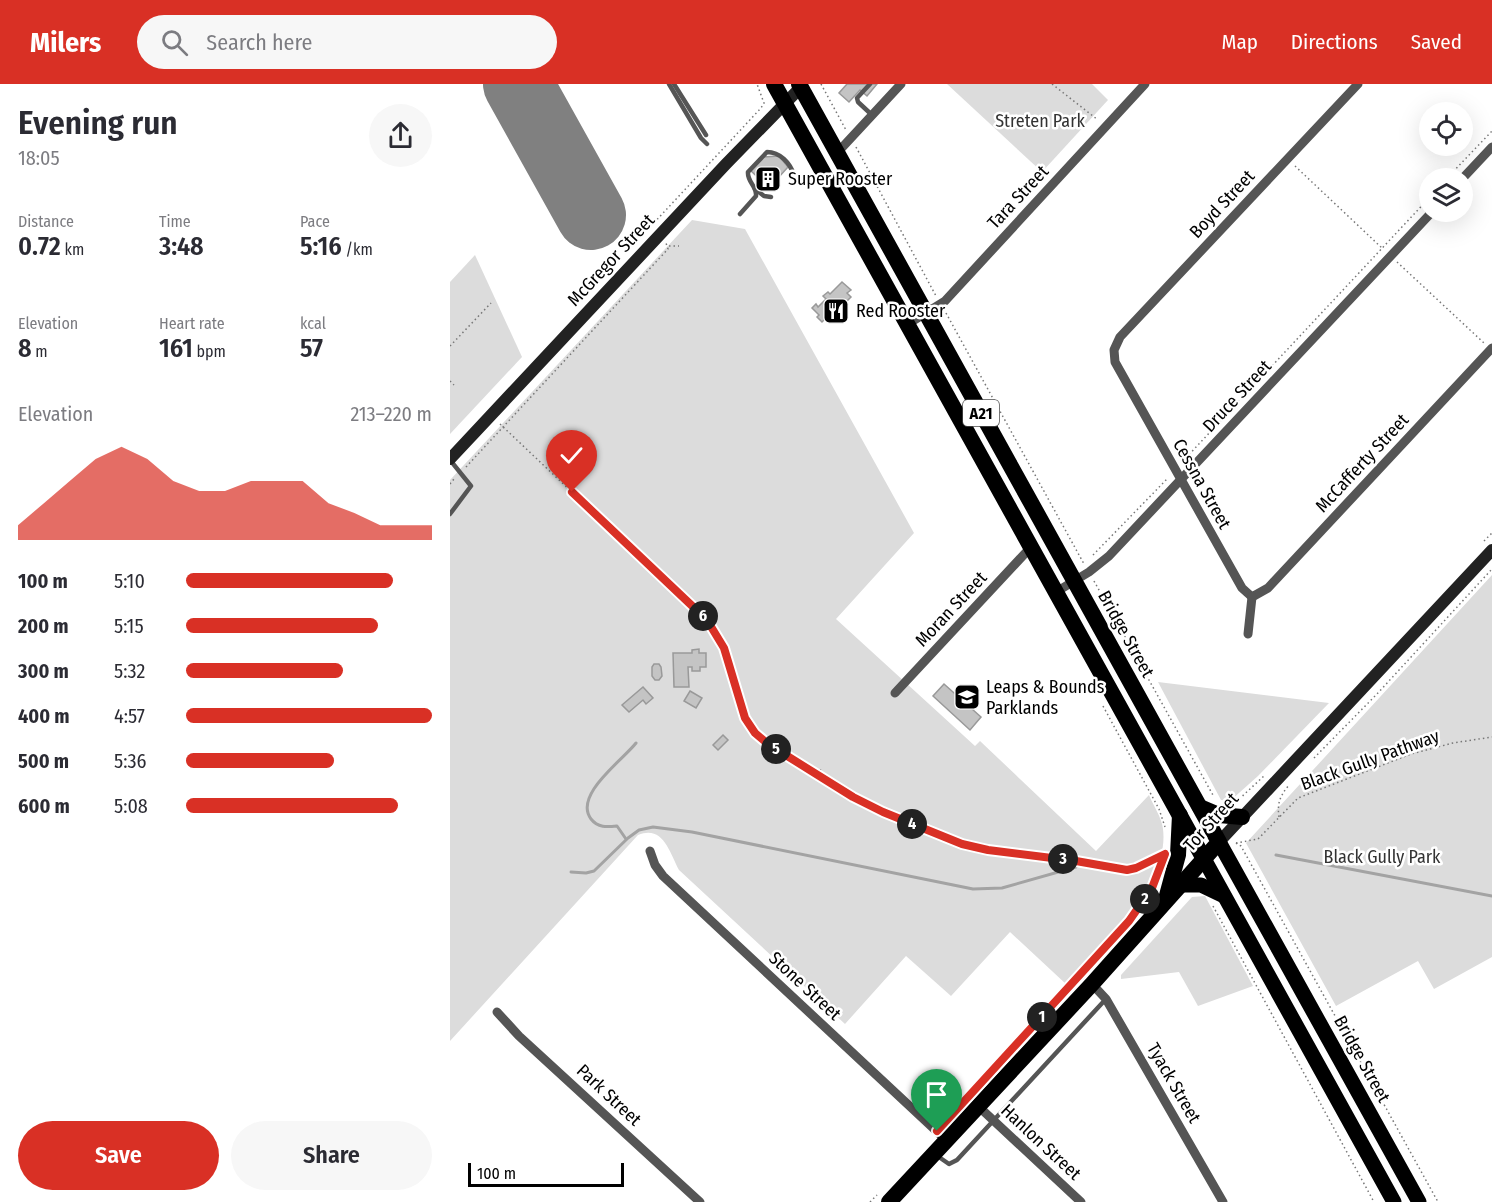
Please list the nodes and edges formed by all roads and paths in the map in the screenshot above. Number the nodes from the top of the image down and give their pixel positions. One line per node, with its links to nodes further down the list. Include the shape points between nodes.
1 (669, 84): 18 (lane)
2 (674, 84): 16 (lane)
3 (757, 84): 29 (path, via 764,103 761,108)
4 (774, 84): 12 (highway, A21)
5 (821, 84): 17 (path)
6 (870, 84): 13 (lane, via 857,98)
7 (901, 84): 13 (street)
8 (1052, 84): 14 (path)
9 (1145, 84): 14 (street, Tara Street)
10 (1358, 84): 39 (street, Boyd Street, via 1120,337)
11 (801, 85): 12 (street, McGregor Street); 20 (highway, Bridge Street / A21)
12 (784, 103): 36 (highway, A21); 43 (street, McGregor Street)
13 (872, 115): 17 (street)
14 (1106, 126): 34 (street, Tara Street)
15 (1492, 131): 21 (path)
16 (706, 135)
17 (851, 138): 20 (street); 34 (path)
18 (707, 144)
19 (1492, 147): 22 (street)
20 (837, 153): 35 (highway, Bridge Street / A21)
21 (1457, 168)
22 (1472, 168)
23 (794, 175): 24 (lane, via 791,166 777,153 767,152 748,172)
24 (755, 189): 25 (lane); 27 (lane, via 754,200)
25 (771, 197)
26 (1419, 210): 44 (path)
27 (740, 214)
28 (1423, 222): 47 (street, Druce Street)
29 (650, 228)
30 (665, 242): 31 (path)
31 (668, 246): 32 (path); 42 (path)
32 (679, 246)
33 (491, 303): 37 (path)
34 (941, 305): 35 (street, Tara Street); 53 (path)
35 (926, 314): 36 (street, Tara Street); 56 (highway, Bridge Street / A21)
36 (908, 324): 50 (highway, A21)
37 (450, 346)
38 (1492, 348): 58 (street, McCafferty Street, via 1268,588)
39 (1114, 350): 47 (street, Cessna Street, via 1115,362)
40 (450, 381): 41 (path)
41 (454, 385)
42 (503, 427): 45 (path); 64 (path, via 707,620 724,648 750,726 768,744)
43 (450, 459): 45 (lane)
44 (1183, 461)
45 (460, 472): 48 (path); 49 (lane, via 471,486)
46 (1169, 477): 52 (path)
47 (1181, 480): 56 (street, Druce Street, via 1109,556); 58 (street, Cessna Street, via 1242,588)
48 (450, 484)
49 (450, 514)
50 (1031, 547): 57 (highway, A21); 60 (street, Moran Street)
51 (1492, 550): 69 (street, Tor Street)
52 (1090, 558)
53 (1082, 559): 54 (path); 56 (path)
54 (1087, 560)
55 (1492, 569): 62 (path)
56 (1082, 577): 57 (street, Druce Street); 66 (path); 67 (highway, Bridge Street / A21)
57 (1056, 592): 68 (highway, A21)
58 (1252, 597): 59 (street)
59 (1248, 634)
60 (895, 693)
61 (1492, 737): 70 (path, Black Gully Pathway, via 1411,754 1298,798)
62 (1311, 760)
63 (822, 768): 64 (path)
64 (816, 775): 74 (path, via 883,812 980,848 1127,870 1165,854)
65 (1291, 783): 70 (path, via 1280,796)
66 (1216, 801)
67 (1200, 807): 69 (highway, via 1219,815); 71 (highway, Bridge Street / A21)
68 (1180, 815): 73 (highway); 78 (highway, via 1178,855)
69 (1242, 817): 71 (street, Tor Street)
70 (1279, 817): 94 (path, Black Gully Pathway, via 1258,839 1236,843)
71 (1219, 842): 73 (highway, Tor Street); 93 (main road, Bridge Street)
72 (650, 851): 85 (street, Stone Street, via 663,876)
73 (1204, 859): 76 (highway, Tor Street); 77 (main road)
74 (1162, 863)
75 (1159, 873): 81 (path, via 1129,921)
76 (1181, 885): 77 (main road, via 1203,885); 78 (highway, Tor Street)
77 (1216, 896): 91 (path); 92 (main road)
78 (1165, 902): 79 (highway, Tor Street)
79 (1092, 984): 80 (street, Tyack Street); 83 (highway, Tor Street)
80 (1106, 999): 84 (lane); 90 (street, Tyack Street)
81 (1051, 1007)
82 (497, 1012): 87 (street, Park Street)
83 (978, 1106): 84 (street, Hanlon Street); 85 (highway, Tor Street)
84 (994, 1121): 86 (lane, via 954,1163 947,1164); 89 (street, Hanlon Street)
85 (946, 1140): 86 (highway, Tor Street)
86 (934, 1153): 88 (highway, Tor Street)
87 (700, 1202)
88 (889, 1202)
89 (1081, 1202)
90 (1223, 1202)
91 (1374, 1202)
92 (1394, 1202)
93 (1419, 1202)
94 (1438, 1202)

